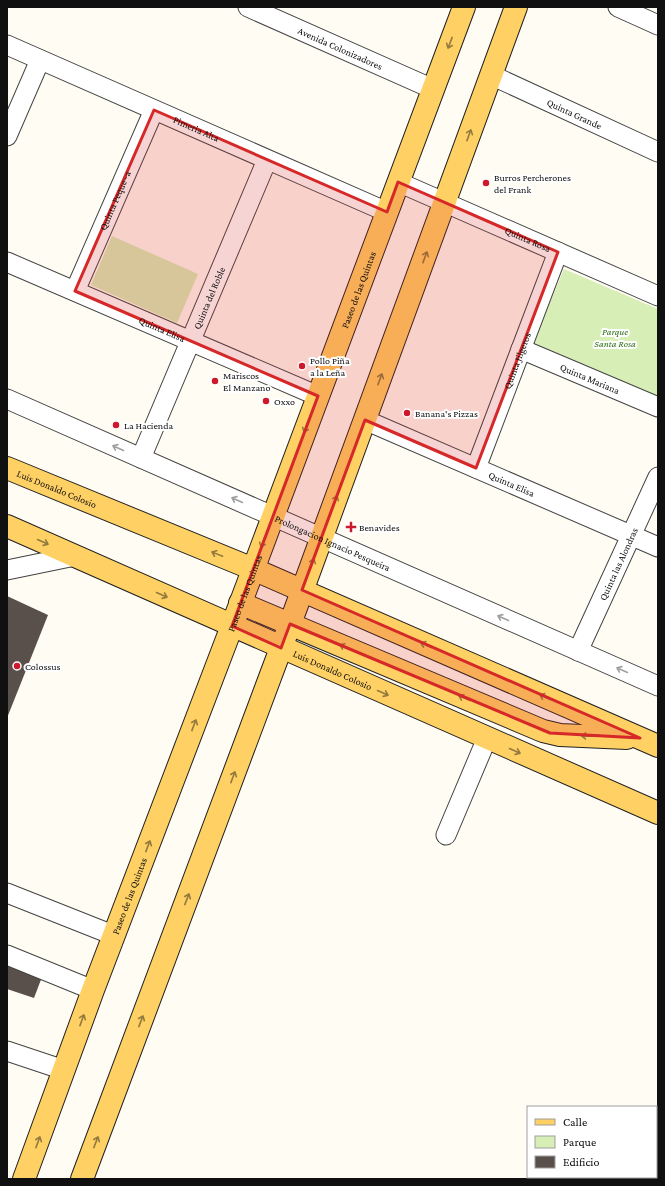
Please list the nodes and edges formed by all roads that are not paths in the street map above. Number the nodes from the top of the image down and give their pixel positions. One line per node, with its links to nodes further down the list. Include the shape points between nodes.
1 (248, 7): 9 (street, Avenida Colonizadores)
2 (464, 7): 9 (main road, Paseo de las Quintas, one-way to 9)
3 (516, 7): 8 (main road)
4 (618, 7): 5 (street)
5 (658, 25)
6 (7, 45): 7 (street, Pimeria Alta)
7 (40, 60): 10 (street, Pimeria Alta); 11 (street)
8 (491, 75): 12 (street, Quinta Grande); 15 (main road, one-way to 8)
9 (433, 89): 14 (main road, Paseo de las Quintas)
10 (154, 110): 13 (street, Pimeria Alta); 19 (street, Quinta Peque~a)
11 (7, 136)
12 (658, 152)
13 (267, 160): 16 (street, Pimeria Alta); 21 (street, Quinta del Roble)
14 (398, 182): 15 (street, Quinta Rosa); 16 (main road, Paseo de las Quintas)
15 (445, 202): 17 (street, Quinta Rosa); 26 (main road, one-way to 15)
16 (387, 212): 23 (main road, Paseo de las Quintas)
17 (558, 252): 20 (street, Quinta Rosa); 22 (street, Quinta Jilgeros)
18 (7, 262): 19 (street, Quinta Elisa)
19 (75, 291): 21 (street, Quinta Elisa)
20 (658, 296)
21 (191, 341): 23 (street, Quinta Elisa); 27 (street, Quinta del Roble)
22 (521, 349): 25 (street, Quinta Mariana); 29 (street, Quinta Jilgeros)
23 (318, 396): 31 (main road, Paseo de las Quintas, one-way to 31)
24 (7, 399): 27 (street, Prolongacion Ignacio Pesqueira, one-way to 24)
25 (658, 407)
26 (365, 420): 29 (street, Quinta Elisa); 34 (main road, one-way to 26)
27 (141, 458): 31 (street, Prolongacion Ignacio Pesqueira, one-way to 27)
28 (7, 468): 37 (main road, Luis Donaldo Colosio, one-way to 28)
29 (476, 468): 33 (street, Quinta Elisa)
30 (658, 477): 33 (street, Quinta las Alondras)
31 (272, 516): 34 (street, Prolongacion Ignacio Pesqueira); 37 (main road, Paseo de las Quintas, one-way to 37)
32 (7, 526): 36 (main road, Luis Donaldo Colosio, one-way to 36)
33 (632, 536): 35 (street, Quinta Elisa); 44 (street, Quinta las Alondras)
34 (321, 538): 39 (main road, one-way to 34); 44 (street, Prolongacion Ignacio Pesqueira, one-way to 34)
35 (658, 547)
36 (75, 556): 38 (street); 42 (main road, Luis Donaldo Colosio, one-way to 42)
37 (253, 569): 39 (main road, Luis Donaldo Colosio); 40 (main road, Paseo de las Quintas)
38 (7, 570)
39 (302, 590): 41 (main road); 47 (main road, Luis Donaldo Colosio, one-way to 39)
40 (240, 603): 41 (main road); 42 (main road, Paseo de las Quintas)
41 (290, 624): 43 (main road); 47 (main road, one-way to 41, via 560,735 543,731)
42 (232, 626): 43 (main road, Luis Donaldo Colosio); 51 (main road, Paseo de las Quintas, one-way to 42)
43 (281, 648): 46 (main road, Luis Donaldo Colosio, one-way to 46); 57 (main road, one-way to 43)
44 (578, 651): 45 (street, Prolongacion Ignacio Pesqueira, one-way to 44)
45 (658, 686)
46 (487, 738): 48 (main road, Luis Donaldo Colosio, one-way to 48); 49 (street)
47 (649, 742)
48 (658, 813)
49 (446, 835)
50 (7, 893): 51 (street)
51 (114, 936): 53 (main road, Paseo de las Quintas)
52 (7, 955): 53 (street)
53 (93, 990): 55 (main road, Paseo de las Quintas, one-way to 53)
54 (7, 1051): 55 (street)
55 (64, 1070): 56 (main road, Paseo de las Quintas, one-way to 55)
56 (24, 1179)
57 (82, 1179)

